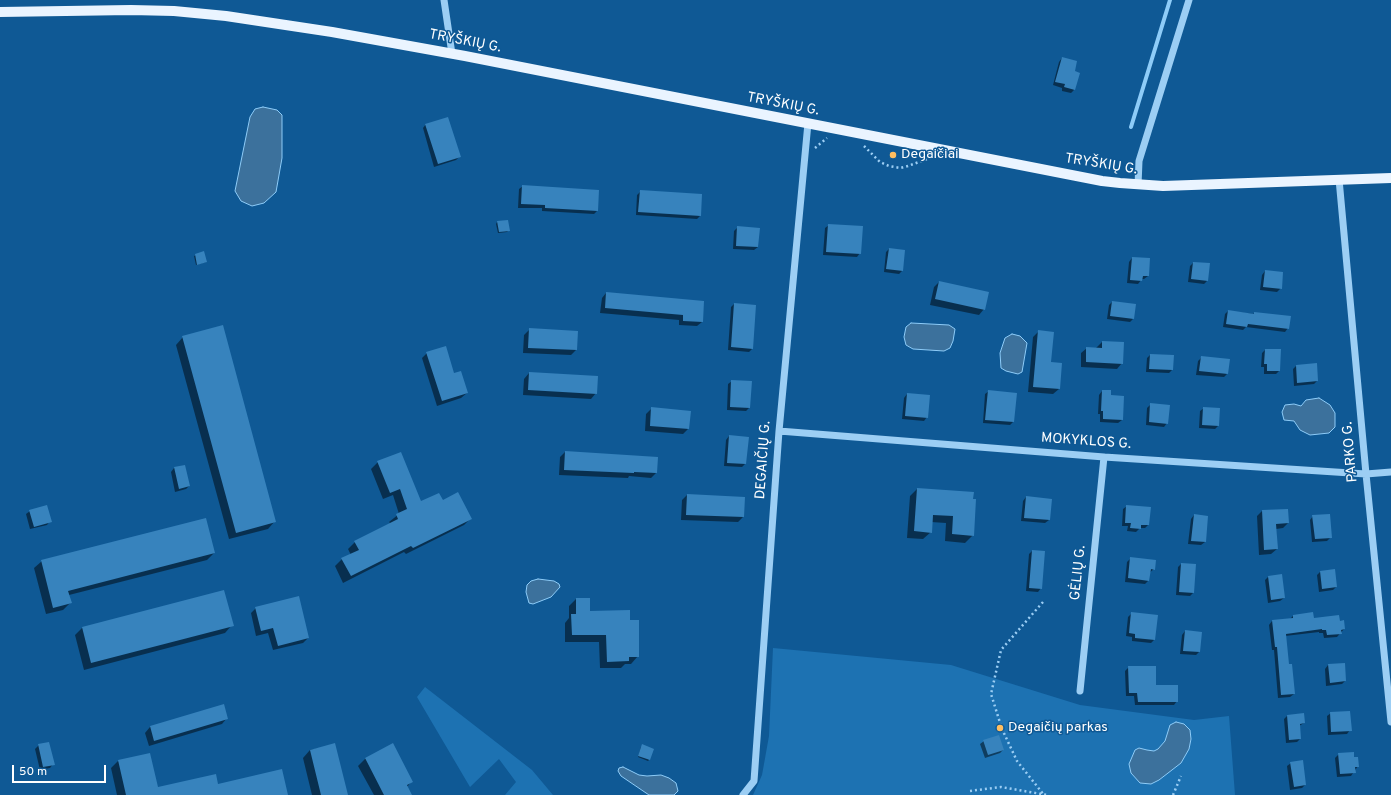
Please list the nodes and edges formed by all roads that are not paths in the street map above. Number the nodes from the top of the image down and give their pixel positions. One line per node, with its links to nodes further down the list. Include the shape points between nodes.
1 (444, 0): 4 (street)
2 (1189, 0): 8 (street, via 1139,160)
3 (0, 12): 4 (main road, TRYŠKIŲ G., via 174,11 332,32)
4 (452, 54): 5 (main road, TRYŠKIŲ G.)
5 (808, 124): 8 (main road, TRYŠKIŲ G., via 1102,181); 9 (street, DEGAIČIŲ G.)
6 (1391, 178): 7 (main road, TRYŠKIŲ G.)
7 (1339, 179): 8 (main road, TRYŠKIŲ G.); 12 (street, PARKO G.)
8 (1138, 185)
9 (779, 431): 10 (street, MOKYKLOS G.); 16 (street, DEGAIČIŲ G., via 754,781)
10 (1104, 457): 12 (street, MOKYKLOS G.); 14 (street, GĖLIŲ G.)
11 (1391, 472): 12 (street, MOKYKLOS G.)
12 (1366, 474): 13 (street, PARKO G.)
13 (1389, 674): 15 (street, PARKO G.)
14 (1080, 691)
15 (1391, 722)
16 (743, 795)

